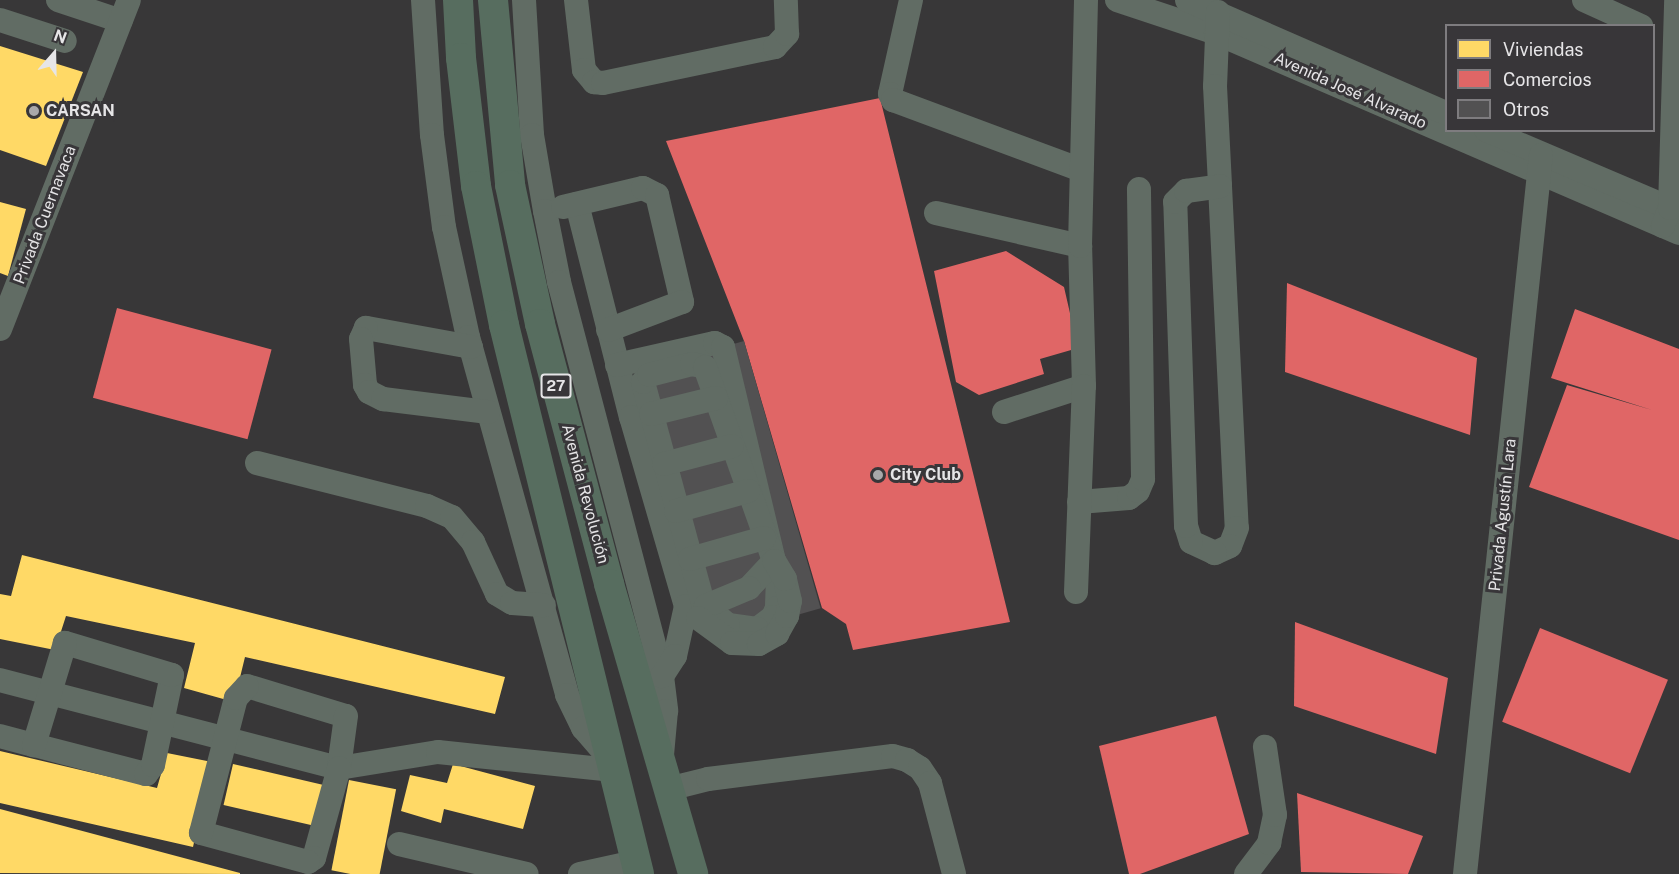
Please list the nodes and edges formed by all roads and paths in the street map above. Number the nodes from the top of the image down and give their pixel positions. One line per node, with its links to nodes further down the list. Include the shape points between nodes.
1 (58, 0): 14 (street)
2 (423, 0): 36 (street, via 433,146 444,226)
3 (458, 0): 64 (main road, 27, via 461,58 481,209 504,325 571,592)
4 (493, 0): 66 (main road, Avenida Revolución / 27, via 510,185 537,312)
5 (524, 0): 29 (street, via 532,135)
6 (576, 0): 7 (street, via 584,70 594,82 603,83 775,47 787,34)
7 (786, 0)
8 (911, 0): 25 (street, via 891,98)
9 (1086, 0): 25 (street)
10 (1117, 0): 16 (street, Avenida José Alvarado)
11 (1189, 0): 16 (street, Avenida José Alvarado)
12 (1584, 0): 17 (street)
13 (1676, 0): 18 (street)
14 (125, 10): 33 (street, Privada Cuernavaca)
15 (0, 20): 19 (street)
16 (1217, 22): 20 (street, Avenida José Alvarado); 21 (street, Avenida José Alvarado); 26 (street)
17 (1637, 24)
18 (1664, 36): 31 (street)
19 (66, 41)
20 (1445, 113)
21 (1445, 122)
22 (1467, 132): 24 (street, Avenida José Alvarado)
23 (1489, 132): 24 (street, Avenida José Alvarado)
24 (1540, 164): 31 (street, Avenida José Alvarado); 74 (street, Privada Agustín Lara)
25 (1081, 170): 32 (street)
26 (1220, 186): 26 (street, via 1237,528 1230,546 1215,553 1191,542 1185,526 1175,202 1186,190)
27 (1139, 189): 47 (street, via 1143,479 1138,491 1129,498)
28 (577, 204): 29 (street); 35 (street); 35 (street, via 647,188 657,195 665,227 682,302)
29 (545, 211): 49 (street, via 559,282)
30 (936, 213): 32 (street)
31 (1673, 220)
32 (1080, 246): 38 (street)
33 (5, 304): 34 (street, Privada Cuernavaca)
34 (0, 329)
35 (608, 330): 37 (street)
36 (471, 347): 40 (street); 40 (street, via 366,328 361,339 365,385 369,392 383,399)
37 (617, 365): 48 (street); 52 (street, via 715,343 723,347)
38 (1084, 386): 41 (street); 47 (street)
39 (716, 398): 42 (street); 42 (street, via 705,368 692,364 645,378); 43 (street)
40 (488, 412): 54 (street)
41 (1004, 412)
42 (651, 414): 45 (street)
43 (732, 446): 45 (street); 46 (street)
44 (257, 463): 54 (street, via 427,506 452,517 473,542 498,594 512,603)
45 (664, 464): 48 (street)
46 (748, 491): 48 (street); 50 (street)
47 (1079, 502): 53 (street)
48 (666, 508): 49 (street); 51 (street); 55 (street)
49 (620, 513): 56 (street)
50 (764, 538): 51 (street); 52 (street)
51 (690, 559): 55 (street)
52 (776, 569): 55 (street, via 749,588); 55 (street, bridge, via 785,579 790,601 787,616 777,634 759,644 732,643)
53 (1076, 592)
54 (544, 605): 64 (street, via 567,695 583,728)
55 (697, 610): 56 (street)
56 (662, 676): 66 (street)
57 (0, 680): 58 (street)
58 (48, 694): 59 (street); 59 (street, via 67,643 170,673 173,682); 62 (street)
59 (163, 723): 61 (street); 62 (street, via 153,765 146,774)
60 (0, 736): 62 (street)
61 (225, 740): 65 (street); 65 (street, via 236,698 247,686 341,711 348,722); 65 (street, via 201,833 303,862 314,858)
62 (34, 745)
63 (1265, 747): 73 (street, via 1275,815 1269,843)
64 (608, 762): 65 (street, via 438,752); 68 (main road, 27)
65 (339, 768)
66 (665, 776): 71 (main road, Avenida Revolución / 27); 72 (street, via 708,780 893,756 907,760 920,768 930,783)
67 (399, 844): 69 (street)
68 (637, 868): 70 (street)
69 (527, 874)
70 (580, 874)
71 (693, 874)
72 (954, 874)
73 (1246, 874)
74 (1465, 874)

